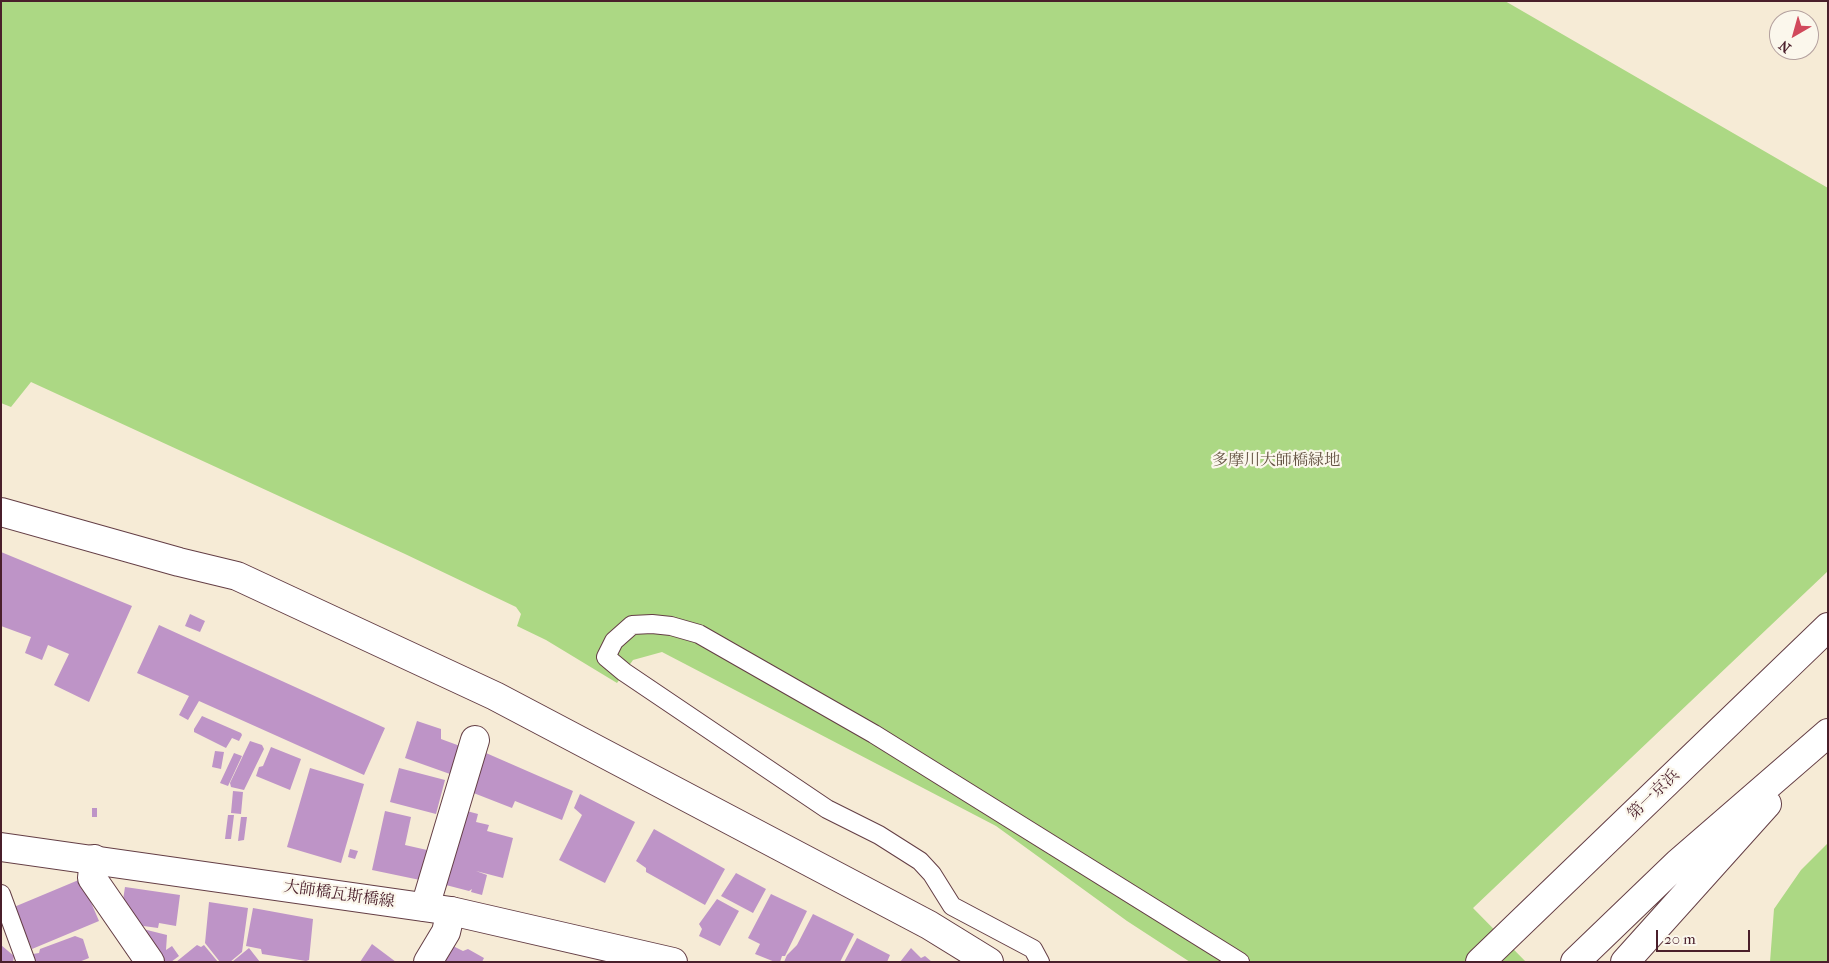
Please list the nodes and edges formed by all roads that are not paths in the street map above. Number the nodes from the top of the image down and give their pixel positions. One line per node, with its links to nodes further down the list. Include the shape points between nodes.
1 (1, 512): 13 (main road, via 237,576 495,696 929,925)
2 (1828, 628): 16 (main road, 第一京浜)
3 (1828, 734): 17 (main road, via 1678,863); 18 (main road)
4 (475, 740): 8 (main road)
5 (1, 847): 6 (main road, 大師橋瓦斯橋線)
6 (94, 859): 8 (main road, 大師橋瓦斯橋線); 10 (main road, via 92,878)
7 (1, 894): 9 (lane)
8 (438, 909): 11 (main road, via 446,932); 12 (main road, 大師橋瓦斯橋線)
9 (26, 962)
10 (150, 962)
11 (428, 962)
12 (673, 962)
13 (989, 962)
14 (1040, 962): 15 (lane, via 1033,949 952,906 920,861 827,809 624,672 606,657 614,641 632,625 671,626 698,634 874,734)
15 (1240, 962)
16 (1480, 962)
17 (1575, 962)
18 (1625, 962)

